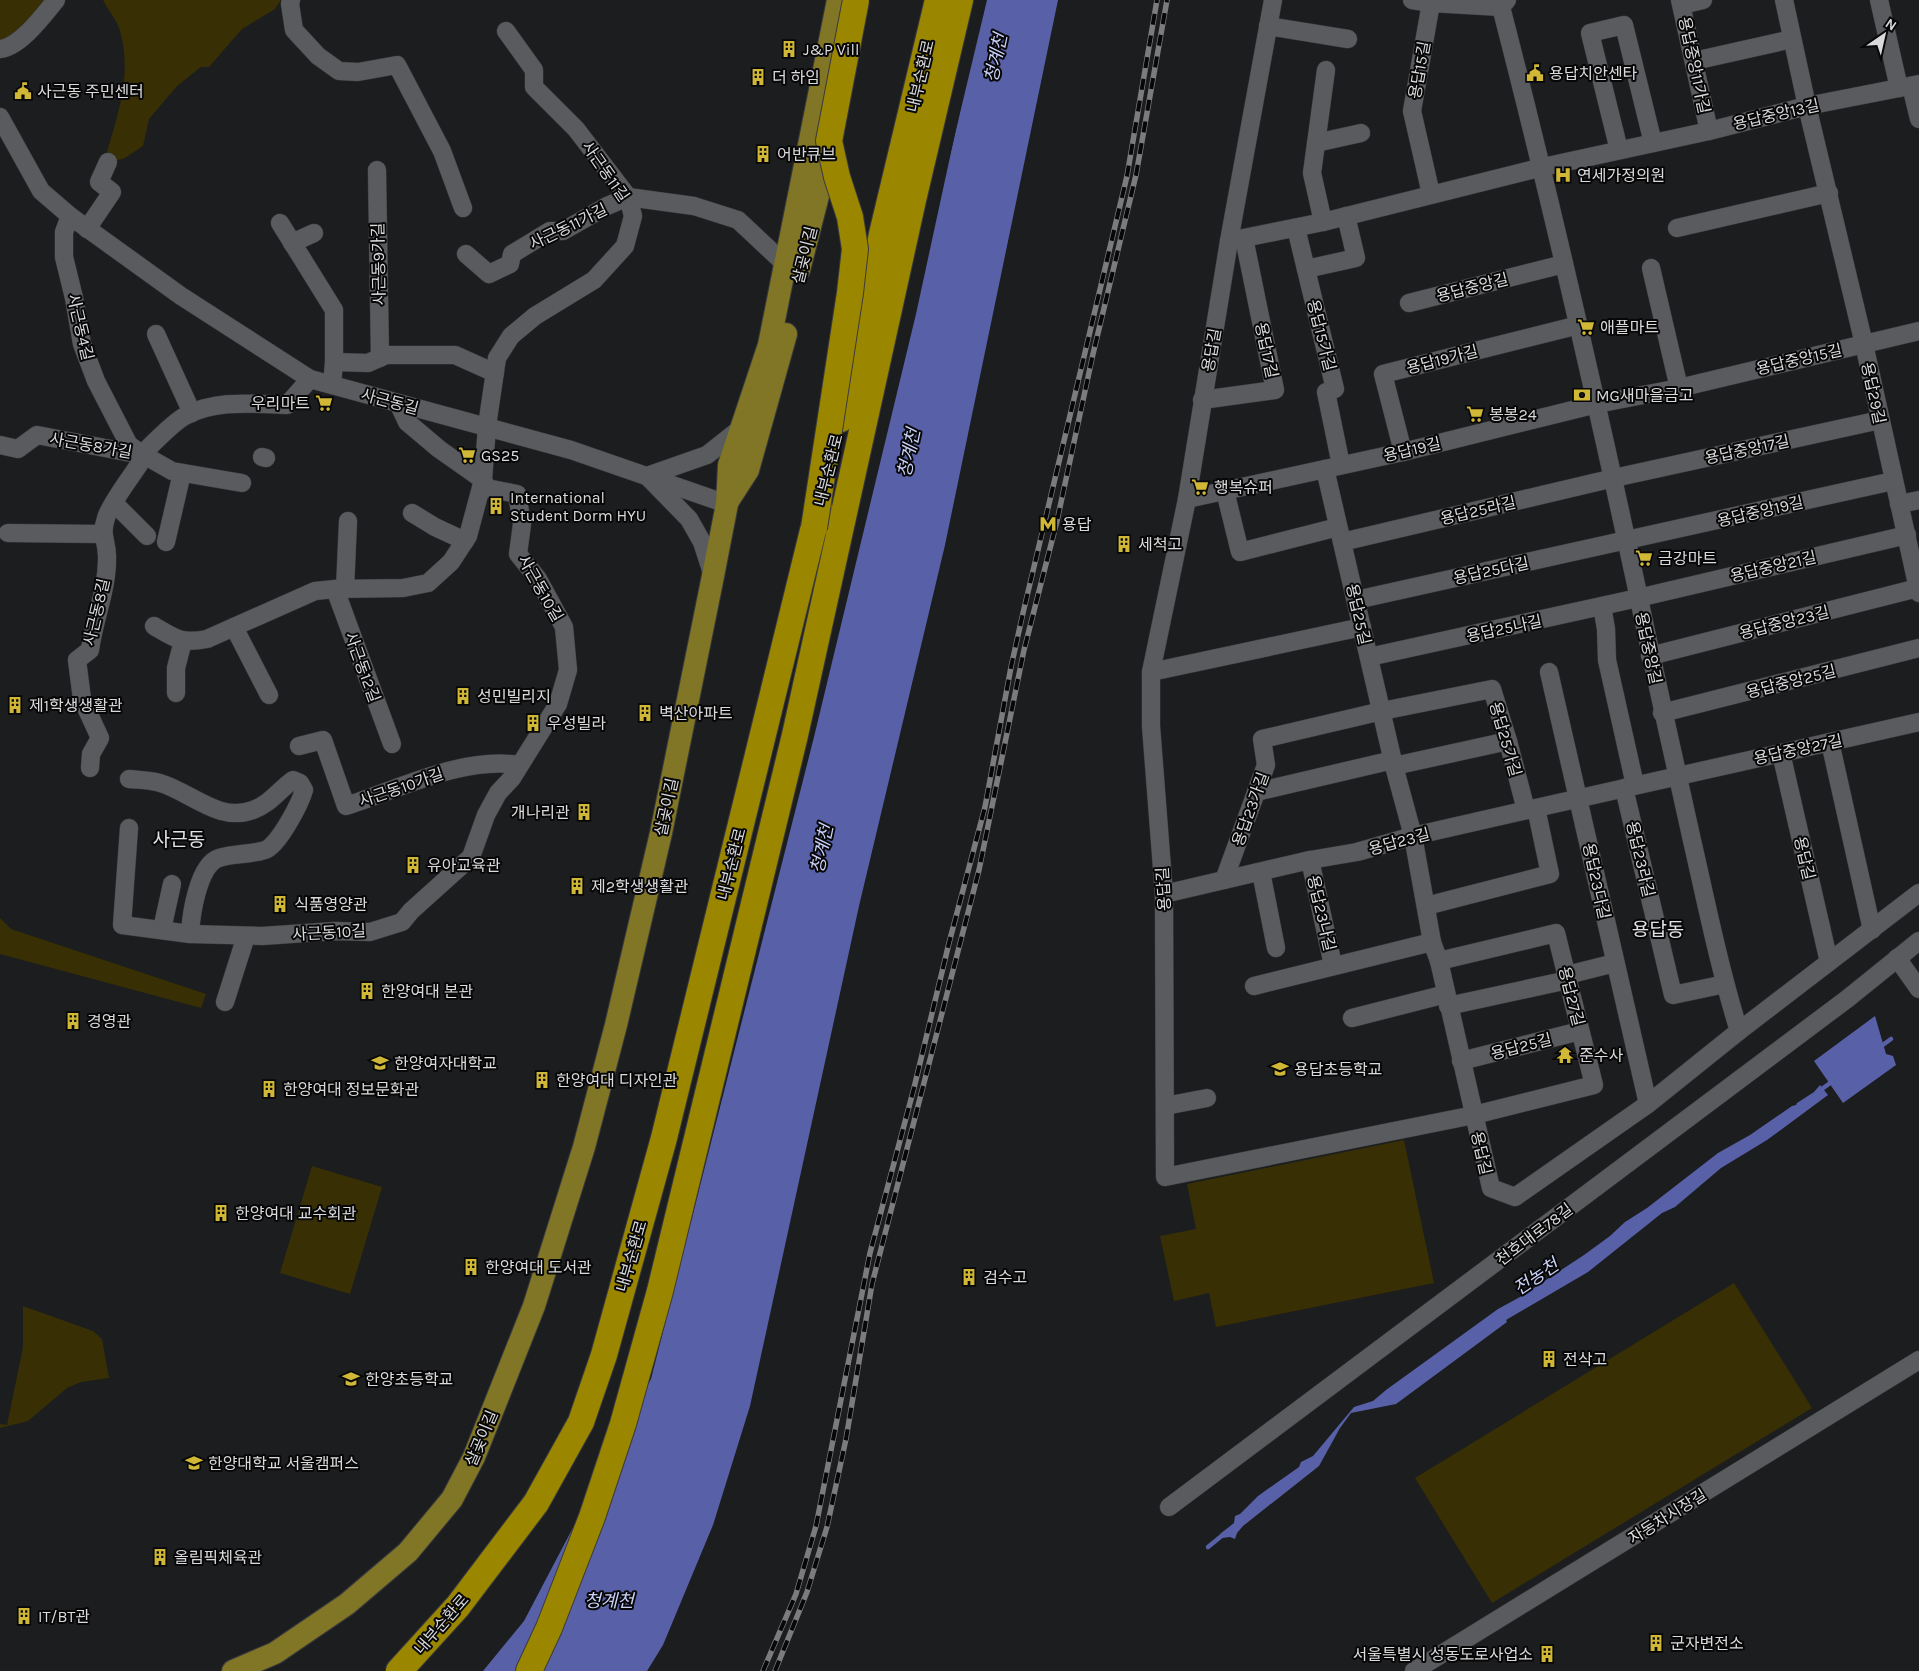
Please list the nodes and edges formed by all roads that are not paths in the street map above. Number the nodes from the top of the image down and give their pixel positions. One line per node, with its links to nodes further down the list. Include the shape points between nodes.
1 (56, 0): 23 (street, via 25,35 9,48)
2 (291, 0): 42 (street, via 294,30 318,56 339,71 358,72 397,65 442,151)
3 (838, 0): 19 (main road, 살곶이길)
4 (856, 0): 94 (highway, bridge, via 829,141 855,249)
5 (864, 0): 22 (main road, 살곶이길)
6 (938, 0): 94 (highway, 내부순환로, bridge)
7 (960, 0): 41 (highway, 내부순환로)
8 (979, 0): 41 (highway, via 946,132)
9 (1273, 0): 17 (street, 용답길)
10 (1412, 0): 15 (street)
11 (1703, 0): 16 (street)
12 (1784, 0): 21 (street, 용답29길)
13 (1879, 0): 26 (street)
14 (1503, 2): 15 (street); 36 (street, 용답중앙길)
15 (1430, 3): 39 (street, 용답15길, via 1412,111)
16 (1681, 3): 24 (street, 용답중앙11가길)
17 (1268, 26): 20 (street); 51 (street, 용답길)
18 (506, 31): 40 (street, 사근동11길, via 534,70 534,88 576,129)
19 (830, 37): 22 (main road, via 843,51); 54 (main road, 살곶이길)
20 (1348, 39)
21 (1792, 39): 24 (street); 27 (street, 용답29길)
22 (854, 42): 90 (main road, 살곶이길, via 825,174 800,263 784,348 748,470)
23 (0, 49)
24 (1694, 60): 30 (street, 용답중앙11가길)
25 (1326, 70): 32 (street)
26 (1909, 86): 27 (street, 용답중앙13길); 29 (street)
27 (1807, 106): 30 (street, 용답중앙13길); 38 (street, 용답29길)
28 (0, 117): 43 (street, 사근동길, via 41,191)
29 (1919, 119)
30 (1709, 131): 33 (street, 용답중앙13길)
31 (1361, 132): 32 (street)
32 (1316, 143): 45 (street, via 1312,173)
33 (1653, 143): 34 (street, 용답중앙13길); 34 (street, via 1624,25 1590,33)
34 (1619, 150): 36 (street, 용답중앙13길)
35 (108, 162): 49 (street, via 99,182 112,192)
36 (1543, 167): 39 (street); 55 (street, 용답중앙길)
37 (377, 170): 63 (street, 사근동9가길)
38 (1829, 193): 48 (street); 62 (street, 용답29길)
39 (1431, 194): 44 (street)
40 (628, 197): 53 (street, 사근동11가길, via 563,231 550,231 512,254 510,264 489,274); 54 (street, via 694,206 738,220); 65 (street, 사근동11길, via 633,216 625,246 594,280 536,316 511,336 497,358)
41 (913, 200): 178 (highway, 내부순환로, via 795,735 660,1291 623,1424 592,1517)
42 (463, 208)
43 (70, 216): 49 (street, 사근동길); 78 (street, 사근동4길, via 64,232 64,257 82,344 96,381 129,445)
44 (1346, 216): 45 (street); 57 (street, via 1356,258)
45 (1323, 222): 47 (street)
46 (280, 223): 52 (street)
47 (1296, 228): 51 (street); 57 (street, 용답15가길)
48 (1677, 228)
49 (87, 229): 66 (street, 사근동길, via 182,296)
50 (314, 233): 52 (street)
51 (1236, 240): 69 (street, 용답길); 69 (street, 용답17길, via 1275,390)
52 (292, 243): 64 (street, via 334,310)
53 (466, 254)
54 (785, 264): 75 (main road, 살곶이길, via 769,345)
55 (1564, 264): 58 (street, 용답중앙길); 59 (street, 용답중앙길)
56 (1651, 268): 68 (street)
57 (1306, 269): 79 (street, 용답15가길, via 1335,389 1326,392)
58 (1409, 302)
59 (1579, 325): 71 (street, 용답중앙길); 77 (street, 용답19가길, via 1383,374)
60 (1919, 331): 62 (street, 용답중앙15길)
61 (156, 334): 72 (street)
62 (1864, 344): 68 (street, 용답중앙15길); 73 (street, 용답29길)
63 (380, 358): 64 (street, via 368,363); 65 (street, via 386,355 455,355)
64 (334, 362): 67 (street)
65 (495, 373): 74 (street, 사근동11길)
66 (310, 379): 67 (street, 사근동길); 72 (street, 사근동8길, via 287,405 209,406)
67 (332, 385): 70 (street, 사근동길)
68 (1679, 388): 71 (street, 용답중앙15길)
69 (1202, 400): 87 (street, 용답길)
70 (398, 403): 74 (street, 사근동길); 83 (street, 사근동10길, via 407,422)
71 (1597, 404): 77 (street, 용답19길); 82 (street, 용답중앙길)
72 (192, 413): 78 (street, 사근동8길, via 184,416)
73 (1880, 420): 82 (street, 용답중앙17길); 84 (street, 용답29길)
74 (487, 426): 81 (street, 사근동길); 83 (street)
75 (741, 428): 81 (street, via 707,455); 90 (main road, 살곶이길, via 729,466)
76 (0, 444): 78 (street, 사근동8가길, via 18,449 38,435)
77 (1403, 452): 79 (street, 용답19길)
78 (142, 454): 80 (street, 사근동8가길); 89 (street, 사근동8길)
79 (1333, 467): 86 (street, 용답19길); 97 (street, 용답25길)
80 (182, 473): 85 (street, 사근동8가길); 102 (street)
81 (647, 476): 90 (street, 사근동길); 103 (street, via 689,519 702,542)
82 (1614, 478): 97 (street, 용답25라길); 101 (street, 용답중앙길)
83 (483, 480): 100 (street); 130 (street, 사근동10길, via 487,488 517,494 522,524 518,554 538,578 564,627 568,670 558,704)
84 (1893, 480): 91 (street, 용답29길); 101 (street, 용답중앙19길)
85 (242, 483)
86 (1225, 491): 87 (street, 용답19길); 97 (street, via 1240,552)
87 (1187, 499): 116 (street, 용답길)
88 (1919, 500): 91 (street)
89 (114, 503): 96 (street, 사근동8길); 99 (street)
90 (727, 504): 103 (main road, 살곶이길)
91 (1899, 504): 98 (street, 용답29길)
92 (412, 513): 100 (street)
93 (348, 521): 104 (street, 사근동12길)
94 (814, 528): 177 (highway, 내부순환로, via 664,1138 604,1355 581,1422 536,1503 458,1606)
95 (8, 533): 96 (street)
96 (102, 534): 129 (street, 사근동8길, via 107,555 104,588 90,650 77,660 82,699 100,738 91,754)
97 (1340, 534): 107 (street, 용답25길)
98 (1907, 535): 105 (street, 용답29길); 106 (street, 용답중앙21길)
99 (147, 536)
100 (465, 541): 104 (street, via 451,562 428,583 403,588)
101 (1626, 541): 106 (street, 용답중앙길); 107 (street, 용답25다길)
102 (166, 542)
103 (713, 576): 171 (main road, 살곶이길, via 660,833)
104 (340, 589): 110 (street, via 314,591); 125 (street, 사근동12길)
105 (1919, 591): 114 (street, 용답중앙23길)
106 (1638, 598): 108 (street, 용답25나길); 114 (street, 용답중앙길)
107 (1356, 600): 111 (street, 용답25길)
108 (1602, 606): 115 (street, 용답25나길); 133 (street, via 1607,660)
109 (154, 626): 112 (street)
110 (234, 627): 112 (street, via 207,639 190,643); 119 (street)
111 (1362, 627): 115 (street, 용답25길); 116 (street)
112 (183, 641): 118 (street, via 176,668)
113 (1919, 648): 121 (street, 용답중앙25길)
114 (1650, 656): 121 (street, 용답중앙길)
115 (1369, 657): 120 (street, 용답25길)
116 (1152, 672): 144 (street, 용답길, via 1151,726)
117 (1549, 672): 135 (street)
118 (176, 693)
119 (269, 696)
120 (1382, 711): 123 (street, 용답25가길, via 1492,689); 128 (street, 용답25길); 134 (street, 용답23가길, via 1262,739 1266,765)
121 (1662, 713): 131 (street, 용답중앙길)
122 (1919, 722): 124 (street, 용답중앙27길)
123 (1508, 741): 128 (street); 136 (street, 용답25가길)
124 (1830, 742): 127 (street, 용답중앙27길); 147 (street)
125 (392, 744)
126 (299, 746): 130 (street, 사근동10가길, via 323,740 346,806 448,771 484,764)
127 (1781, 752): 131 (street, 용답중앙27길); 155 (street, 용답길)
128 (1394, 763): 134 (street); 138 (street, 용답25길)
129 (90, 768)
130 (516, 772): 149 (street, 사근동10길, via 486,815 471,857 402,922 370,932)
131 (1678, 775): 133 (street, 용답23길); 159 (street, 용답중앙길)
132 (130, 779): 148 (street, via 160,783 217,811 235,813 252,811 266,804 293,780 304,790 301,801 267,850 217,858 206,870 192,910)
133 (1630, 786): 135 (street, 용답23길); 159 (street, 용답23라길, via 1673,995)
134 (1256, 792): 141 (street, 용답23가길)
135 (1579, 798): 136 (street, 용답23길); 156 (street, 용답23다길)
136 (1531, 809): 138 (street, 용답23길); 145 (street, via 1550,874)
137 (129, 828): 146 (street, 사근동10길, via 122,925)
138 (1414, 836): 139 (street, 용답23길, via 1357,852); 145 (street, 용답25길)
139 (1310, 860): 140 (street, 용답23길); 157 (street, 용답23나길)
140 (1261, 872): 141 (street, 용답23길); 152 (street)
141 (1224, 880): 144 (street, 용답23길)
142 (172, 884): 146 (street)
143 (1919, 893): 147 (street, 용답길)
144 (1164, 894): 170 (street, 용답길)
145 (1426, 906): 151 (street, 용답25길)
146 (162, 929): 148 (street, 사근동10길)
147 (1872, 930): 155 (street, 용답길)
148 (190, 934): 149 (street, 사근동10길)
149 (246, 936): 163 (street)
150 (1919, 940): 153 (street, 천호대로78길)
151 (1432, 942): 154 (street, 용답25길); 157 (street, 용답23나길)
152 (1276, 948)
153 (1897, 958): 161 (street); 174 (street, 천호대로78길, via 1764,1062)
154 (1438, 961): 158 (street, 용답27길, via 1556,933); 162 (street, 용답25길)
155 (1829, 962): 166 (street, 용답길)
156 (1615, 963): 158 (street); 169 (street, 용답23다길)
157 (1333, 965): 160 (street, 용답23나길)
158 (1567, 977): 162 (street); 165 (street, 용답27길)
159 (1724, 984): 166 (street, 용답중앙길)
160 (1254, 986)
161 (1919, 989)
162 (1447, 1000): 164 (street); 167 (street, 용답25길)
163 (225, 1002)
164 (1352, 1018)
165 (1580, 1031): 167 (street, 용답25길); 172 (street, 용답27길, via 1594,1085)
166 (1739, 1031): 169 (street, 용답길)
167 (1461, 1061): 172 (street, 용답25길)
168 (1207, 1098): 170 (street)
169 (1648, 1104): 172 (street, 용답길, via 1515,1197 1491,1188)
170 (1165, 1106): 172 (street, 용답길, via 1165,1177)
171 (595, 1108): 175 (main road, 살곶이길, via 534,1306 474,1457 452,1499 408,1552 347,1604 275,1654); 176 (main road, 살곶이길, via 592,1146 543,1306 487,1463 461,1506 418,1563 356,1616)
172 (1474, 1115)
173 (1919, 1360): 179 (street, 자동차시장길)
174 (1169, 1507)
175 (233, 1671)
176 (271, 1671)
177 (399, 1671)
178 (529, 1671)
179 (1414, 1671)

